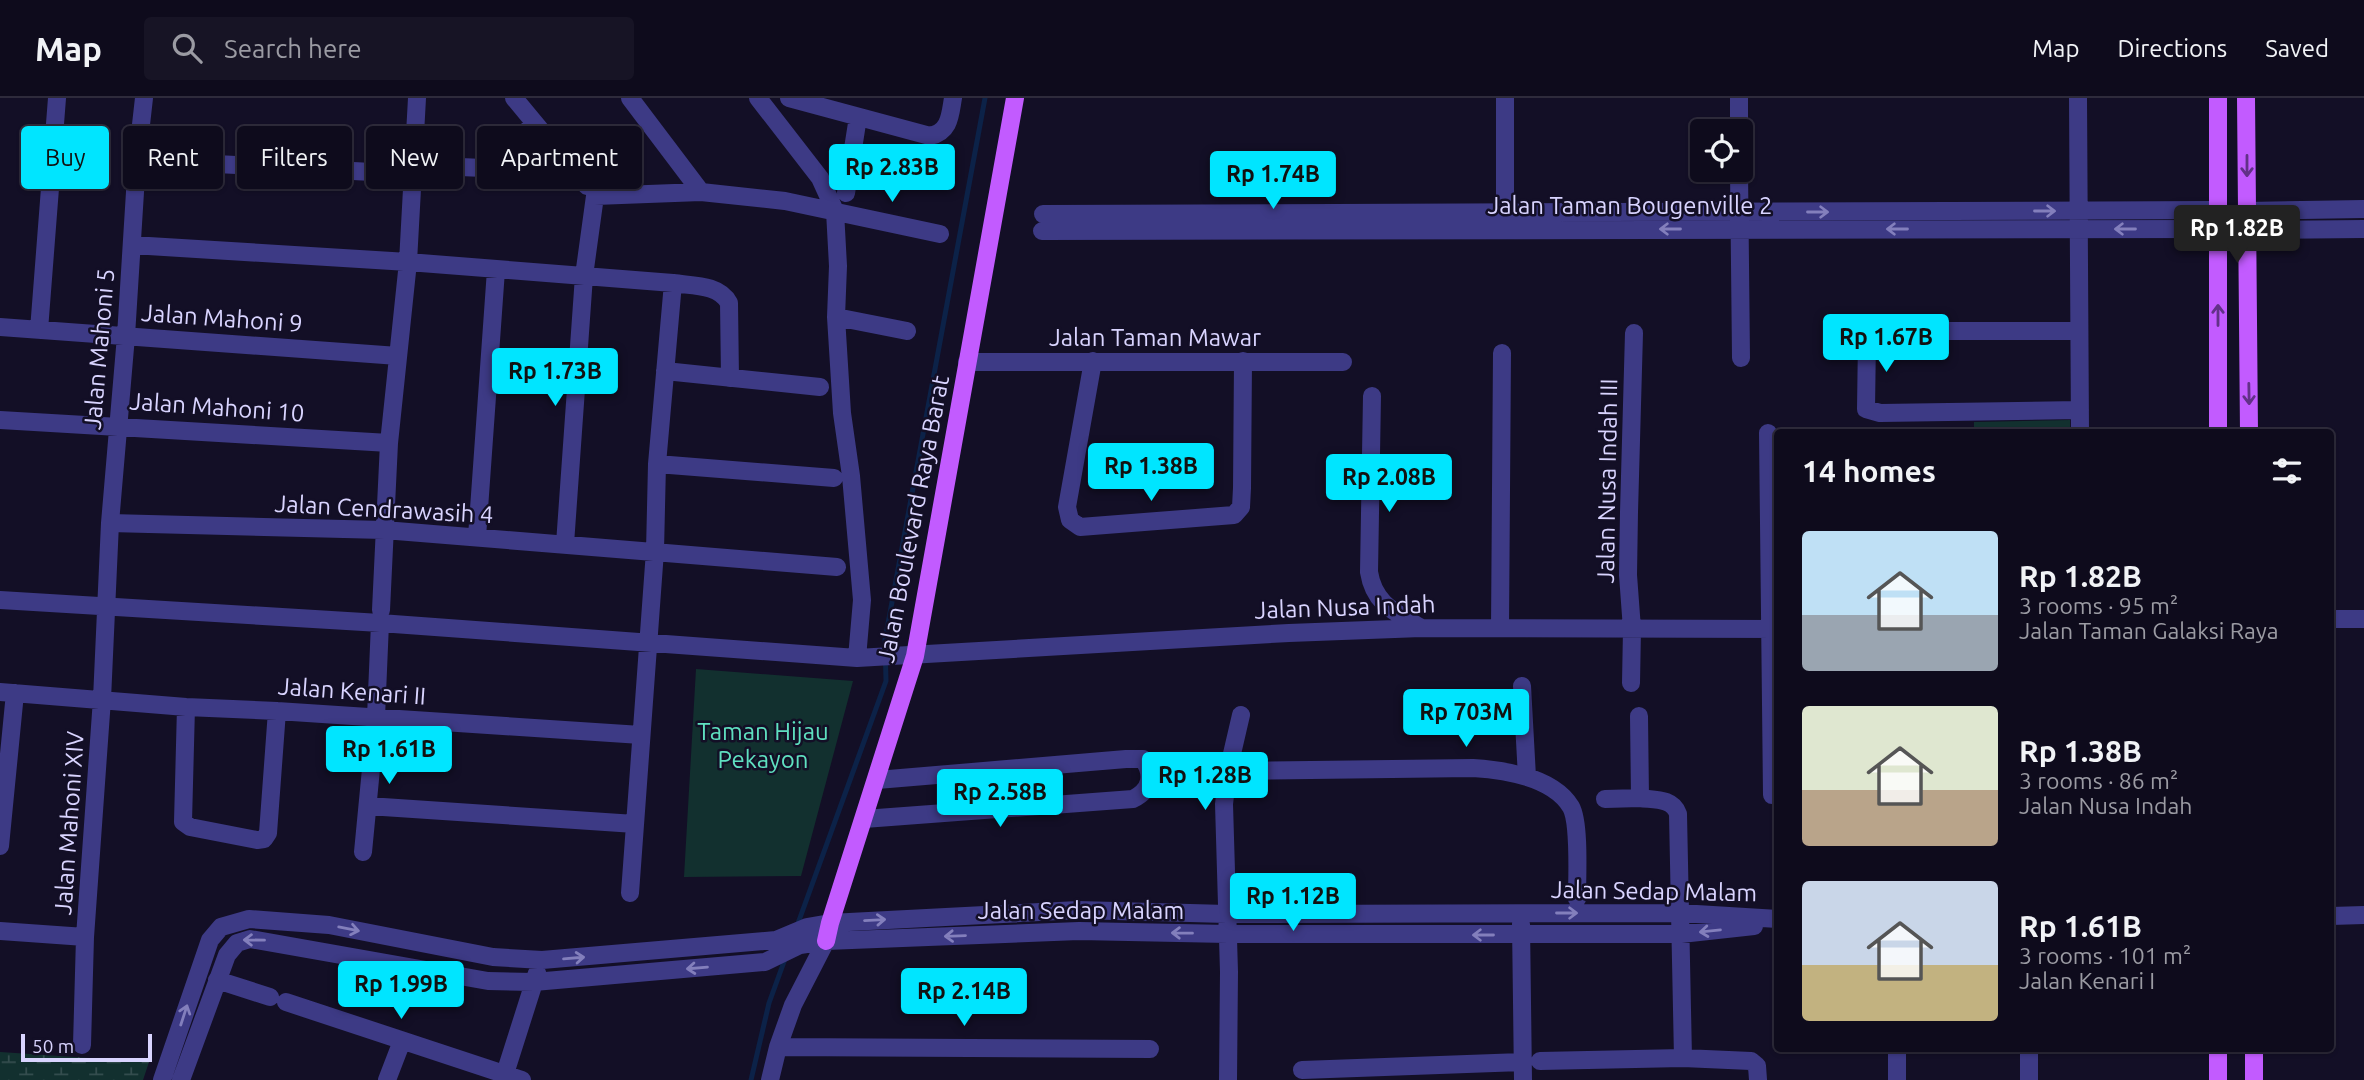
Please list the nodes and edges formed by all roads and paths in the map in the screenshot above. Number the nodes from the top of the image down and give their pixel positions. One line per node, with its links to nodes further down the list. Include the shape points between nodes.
1 (57, 98): 48 (street)
2 (144, 98): 18 (street, Jalan Mahoni 5)
3 (417, 98): 19 (street)
4 (514, 98): 17 (street)
5 (630, 98): 27 (street)
6 (758, 98): 31 (street, via 820,178)
7 (789, 98): 15 (street)
8 (953, 98): 15 (street, via 948,124 934,135)
9 (1015, 98): 57 (main road, Jalan Boulevard Raya Barat)
10 (1505, 98): 34 (street)
11 (1739, 98): 16 (street)
12 (2078, 98): 33 (street)
13 (2218, 98): 30 (main road)
14 (2246, 98): 32 (main road, one-way to 32)
15 (858, 117): 28 (street)
16 (1739, 119)
17 (534, 122): 20 (street); 23 (street, via 507,169)
18 (141, 126)
19 (415, 126)
20 (537, 126)
21 (223, 163): 22 (street)
22 (366, 168)
23 (463, 169)
24 (1739, 182): 35 (street)
25 (135, 189): 41 (street, Jalan Mahoni 5)
26 (411, 189): 42 (street)
27 (701, 192): 31 (street); 44 (street, via 595,196)
28 (846, 193)
29 (2364, 209): 32 (street)
30 (2218, 210): 33 (street, Jalan Taman Bougenville 2); 37 (main road)
31 (835, 211): 40 (street); 46 (street)
32 (2247, 211): 39 (main road)
33 (2079, 220): 35 (street, Jalan Taman Bougenville 2); 37 (street, Jalan Taman Bougenville 2, one-way to 33); 50 (street)
34 (1504, 221): 35 (street, Jalan Taman Bougenville 2); 36 (street, Jalan Taman Bougenville 2)
35 (1739, 221): 55 (street)
36 (1042, 223)
37 (2218, 229): 68 (main road, one-way to 37)
38 (2364, 229): 39 (street)
39 (2247, 230): 69 (main road, one-way to 69)
40 (940, 234)
41 (132, 245): 42 (street); 52 (street, Jalan Mahoni 5)
42 (408, 262): 43 (street); 54 (street)
43 (496, 270): 44 (street); 76 (street)
44 (584, 276): 45 (street); 77 (street)
45 (673, 283): 60 (street); 61 (street, via 714,289 729,300)
46 (836, 317): 49 (street); 91 (street)
47 (0, 327): 48 (street, Jalan Mahoni 9)
48 (39, 330): 52 (street, Jalan Mahoni 9)
49 (907, 331)
50 (2079, 331): 64 (street); 64 (street, via 1879,331 1867,339 1866,409 1880,413)
51 (1634, 333): 87 (street, Jalan Nusa Indah III, via 1629,537)
52 (126, 336): 54 (street, Jalan Mahoni 9); 66 (street, Jalan Mahoni 5)
53 (1502, 353): 86 (street)
54 (398, 356): 71 (street)
55 (1741, 358)
56 (1243, 361): 58 (street, Jalan Taman Mawar); 58 (street, via 1242,498 1234,515 1080,527 1070,520 1067,507); 59 (street, Jalan Taman Mawar)
57 (967, 362): 58 (street, Jalan Taman Mawar); 90 (main road, Jalan Boulevard Raya Barat)
58 (1093, 362)
59 (1343, 362)
60 (665, 371): 61 (street); 72 (street)
61 (730, 378): 62 (street)
62 (820, 387)
63 (1372, 396): 85 (street, via 1371,586 1389,609)
64 (2080, 410): 67 (street)
65 (0, 420): 66 (street, Jalan Mahoni 10)
66 (117, 426): 71 (street, Jalan Mahoni 10); 74 (street, Jalan Mahoni 5)
67 (2080, 429)
68 (2218, 429): 69 (main road)
69 (2249, 429)
70 (1768, 433): 88 (street)
71 (389, 443): 75 (street)
72 (657, 464): 73 (street); 78 (street)
73 (834, 478)
74 (110, 523): 75 (street, Jalan Cendrawasih 4); 81 (street, Jalan Mahoni 5)
75 (384, 530): 76 (street, Jalan Cendrawasih 4); 82 (street)
76 (477, 537): 77 (street, Jalan Cendrawasih 4)
77 (565, 544): 78 (street, Jalan Cendrawasih 4)
78 (655, 551): 79 (street, Jalan Cendrawasih 4); 89 (street)
79 (837, 567)
80 (0, 600): 81 (street, Jalan Nusa Indah)
81 (105, 605): 82 (street, Jalan Nusa Indah); 95 (street, Jalan Mahoni XIV)
82 (380, 617): 89 (street, Jalan Nusa Indah); 100 (street)
83 (2364, 619): 84 (street)
84 (2334, 620)
85 (1421, 628): 86 (street, Jalan Nusa Indah); 90 (street, Jalan Nusa Indah)
86 (1500, 628): 87 (street, Jalan Nusa Indah)
87 (1632, 629): 88 (street, Jalan Nusa Indah); 92 (street, Jalan Nusa Indah III)
88 (1774, 629): 105 (street)
89 (647, 642): 91 (street, Jalan Nusa Indah); 101 (street)
90 (907, 656): 91 (street, Jalan Nusa Indah); 104 (main road, Jalan Boulevard Raya Barat)
91 (866, 657)
92 (1631, 683)
93 (1522, 686): 103 (street)
94 (8, 693): 95 (street, Jalan Kenari II); 111 (street)
95 (102, 699): 96 (street, Jalan Kenari II); 127 (street, Jalan Mahoni XIV)
96 (187, 707): 97 (street, Jalan Kenari II); 97 (street, via 183,822 257,840 268,834)
97 (277, 711): 100 (street, Jalan Kenari II)
98 (1241, 715): 102 (street)
99 (1639, 716): 106 (street)
100 (376, 717): 101 (street, Jalan Kenari II); 108 (street)
101 (640, 735): 110 (street)
102 (1228, 771): 103 (street, via 1472,768); 116 (street, via 1224,804)
103 (1527, 777): 114 (street, via 1558,793 1571,808 1576,826)
104 (877, 780): 109 (main road, Jalan Boulevard Raya Barat); 109 (street, via 1143,759 1149,767 1144,794 1133,799)
105 (1772, 795)
106 (1640, 798): 107 (street); 115 (street, via 1676,807)
107 (1605, 799)
108 (368, 806): 110 (street); 112 (street)
109 (864, 819): 122 (main road, Jalan Boulevard Raya Barat)
110 (635, 824): 113 (street)
111 (0, 846)
112 (363, 852)
113 (630, 893)
114 (1577, 899)
115 (1680, 912): 117 (street, Jalan Sedap Malam, one-way to 115); 120 (street, Jalan Sedap Malam); 125 (street)
116 (1227, 914): 117 (street, Jalan Sedap Malam); 122 (street, Jalan Sedap Malam, one-way to 116, via 1077,910); 124 (street)
117 (1521, 914): 126 (street)
118 (2364, 915): 119 (street)
119 (2334, 916)
120 (1774, 921)
121 (1774, 922): 125 (street, Jalan Sedap Malam, one-way to 125)
122 (830, 923): 129 (main road, Jalan Boulevard Raya Barat); 130 (street, Jalan Sedap Malam, one-way to 122, via 776,940)
123 (0, 931): 127 (street)
124 (1228, 934): 126 (street, Jalan Sedap Malam, one-way to 124); 129 (street, Jalan Sedap Malam, one-way to 129, via 1079,931); 151 (street)
125 (1681, 934): 126 (street, Jalan Sedap Malam); 142 (street)
126 (1521, 935): 145 (street)
127 (85, 937): 135 (street, Jalan Mahoni XIV)
128 (399, 939): 130 (street, Jalan Sedap Malam, via 493,957); 131 (street); 147 (street, Jalan Sedap Malam, one-way to 128, via 204,952 221,927 249,919 328,925)
129 (827, 941): 133 (street, Jalan Sedap Malam, one-way to 133, via 800,945 765,962); 136 (street, via 793,1005)
130 (542, 960): 133 (street)
131 (393, 963): 132 (street, one-way to 132, via 250,939 232,947); 133 (street, via 488,981)
132 (217, 980): 134 (street); 148 (street)
133 (534, 982): 146 (street)
134 (402, 1041): 146 (street); 149 (street)
135 (82, 1045)
136 (778, 1047): 137 (street); 150 (street)
137 (1150, 1049)
138 (1897, 1052): 153 (street)
139 (2029, 1052): 154 (street)
140 (2218, 1052): 155 (main road)
141 (2254, 1052): 156 (main road)
142 (1683, 1058): 143 (street); 152 (street, via 1751,1061 1757,1066)
143 (1541, 1061)
144 (1303, 1070): 145 (street)
145 (1522, 1071)
146 (510, 1078)
147 (162, 1080)
148 (181, 1080)
149 (387, 1080)
150 (770, 1080)
151 (1228, 1080)
152 (1758, 1080)
153 (1897, 1080)
154 (2029, 1080)
155 (2218, 1080)
156 (2254, 1080)

